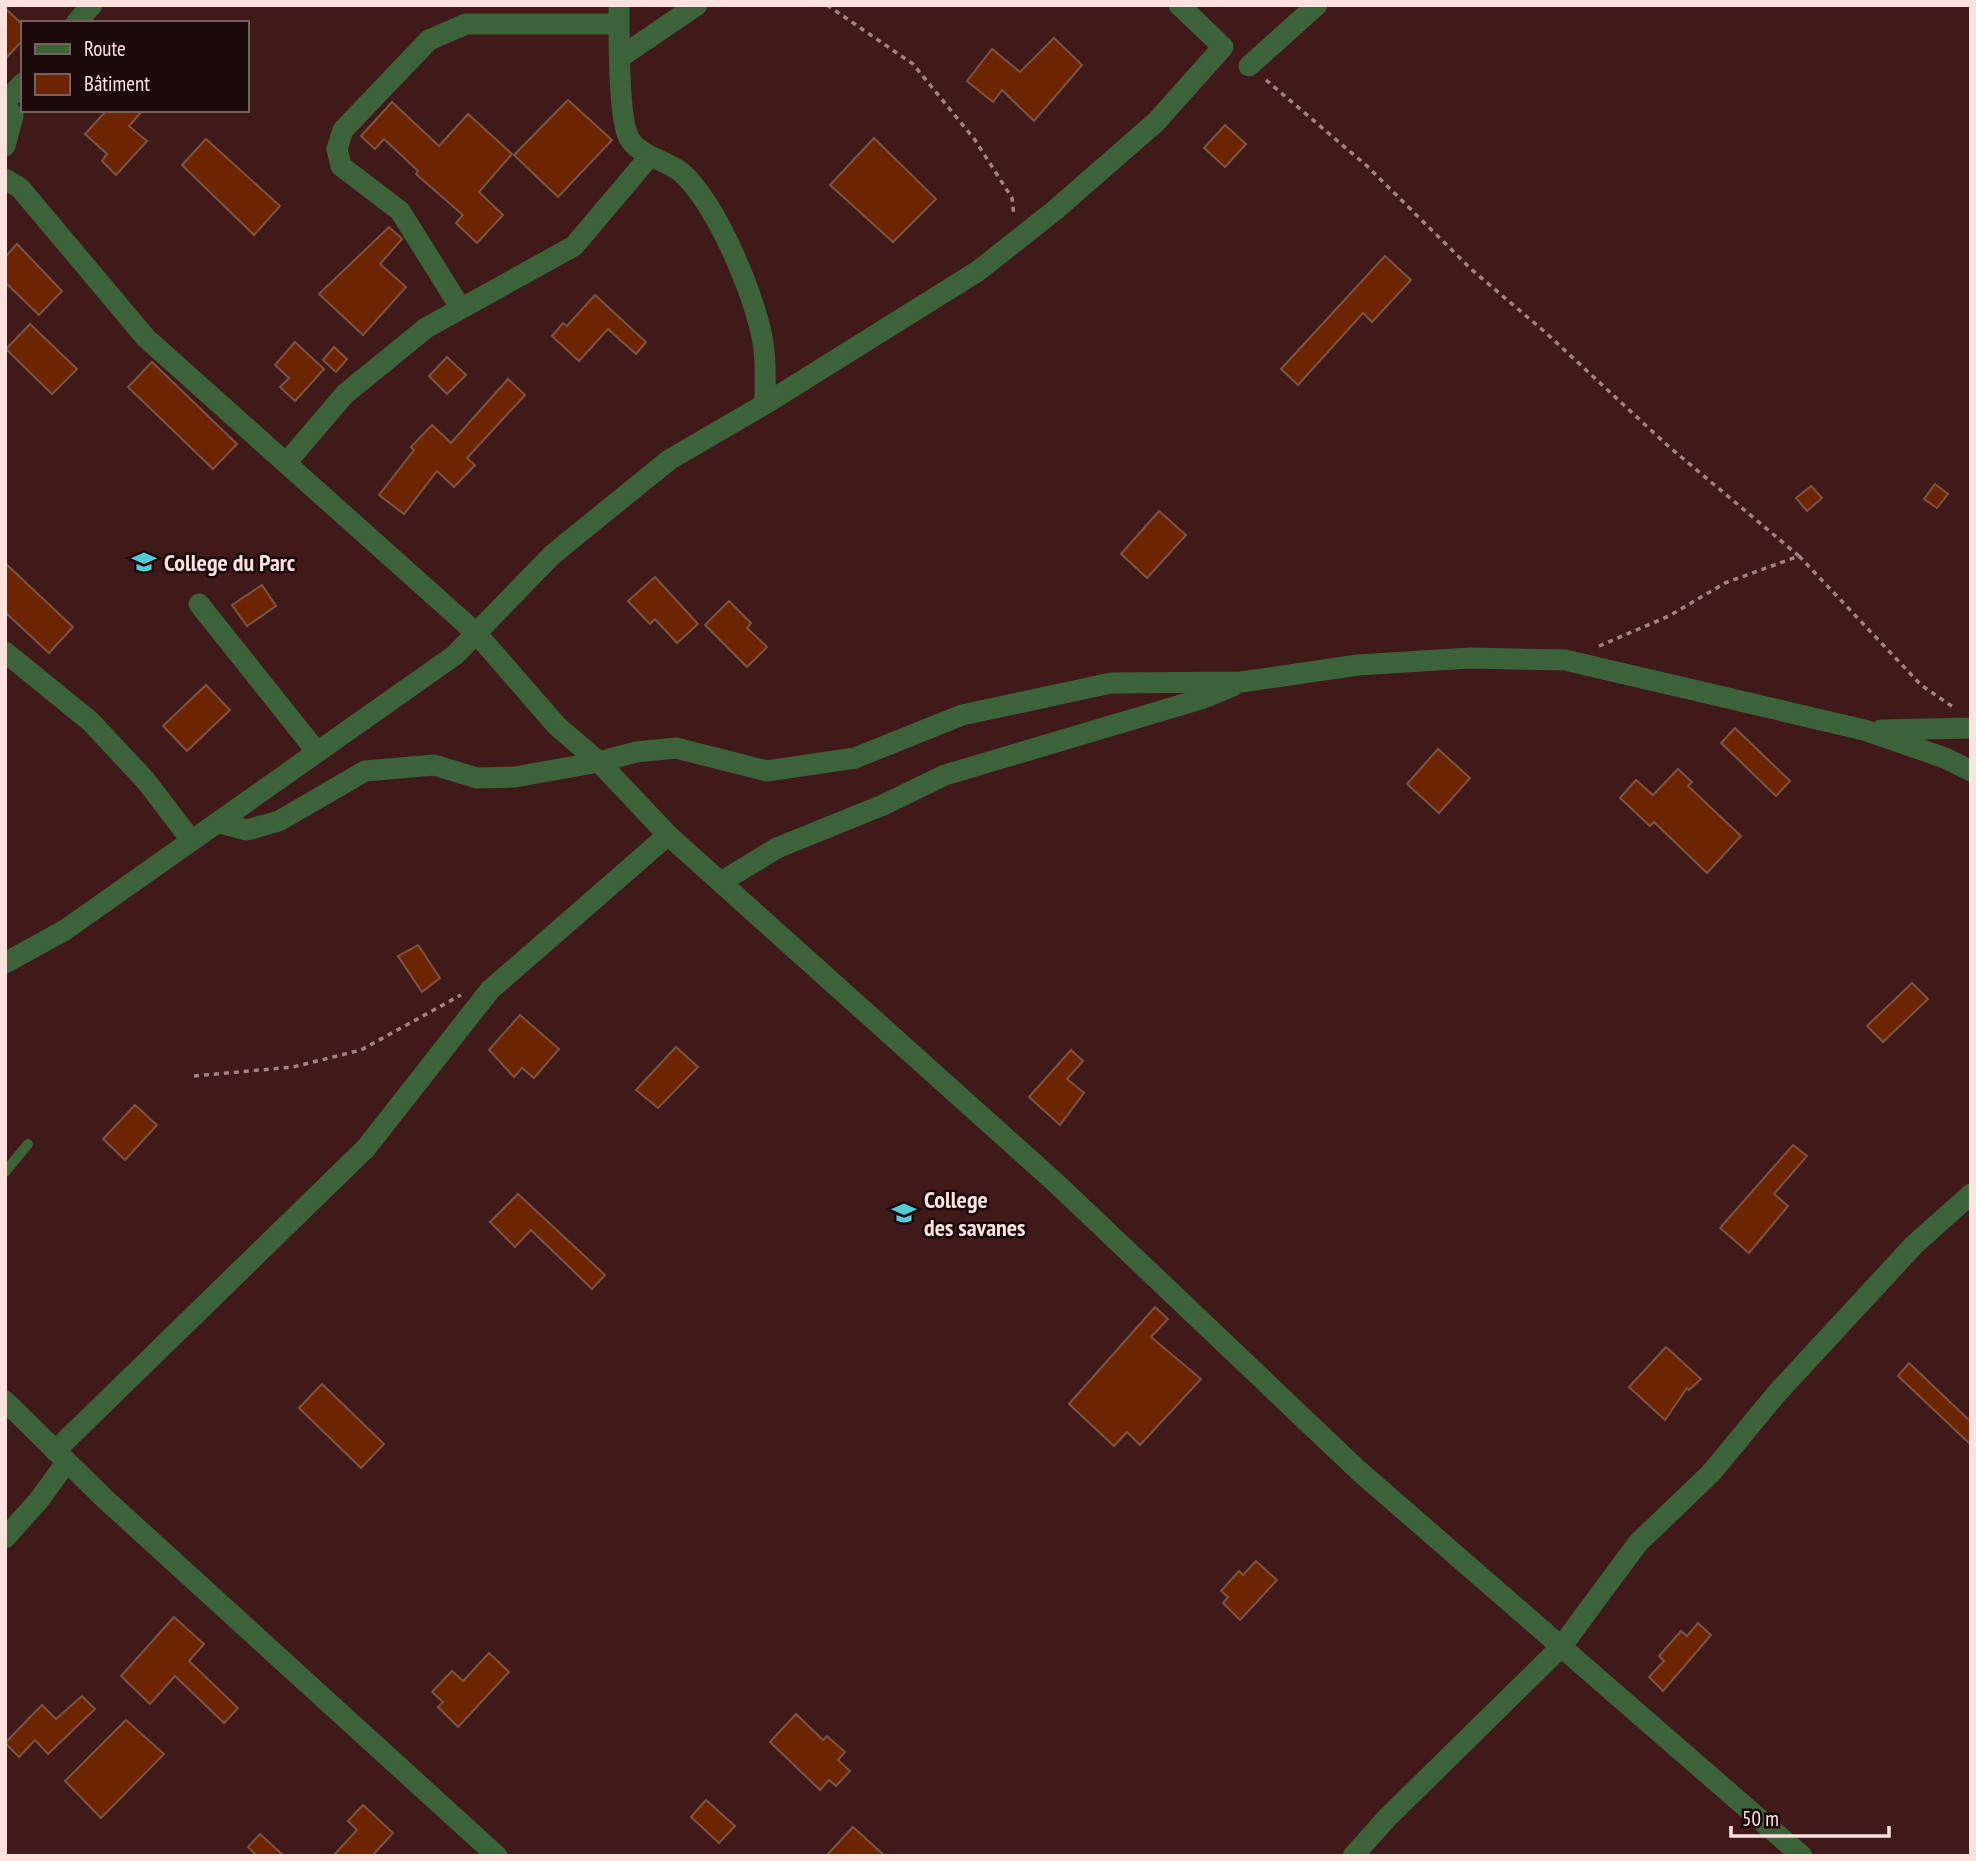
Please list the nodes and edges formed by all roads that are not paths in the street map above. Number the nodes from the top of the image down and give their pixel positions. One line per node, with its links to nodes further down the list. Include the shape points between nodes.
1 (92, 5): 6 (street)
2 (697, 5): 7 (street)
3 (1179, 5): 15 (street, via 1223,47 1156,122 978,271)
4 (1317, 5): 8 (street)
5 (619, 15): 7 (street); 14 (street, via 466,24 429,40 342,130 337,149 341,166 400,211)
6 (78, 21)
7 (622, 56): 12 (street, via 624,123 630,140)
8 (1249, 66)
9 (21, 85): 10 (street)
10 (5, 104): 11 (street, via 13,116)
11 (5, 146)
12 (650, 156): 14 (street, via 574,246 531,273); 15 (street, via 681,172 705,200 744,279 764,349)
13 (5, 179): 16 (street, via 19,188 146,338)
14 (460, 307): 16 (street, via 426,328 345,394)
15 (765, 404): 18 (street, via 669,460 552,555)
16 (287, 462): 18 (street)
17 (199, 604): 23 (street)
18 (476, 633): 23 (street, via 455,655); 24 (street, via 557,726)
19 (5, 652): 28 (street, via 91,722 146,781)
20 (1241, 682): 22 (street, via 1358,665 1470,658 1565,660); 24 (street, via 1111,683 962,715 855,758 767,771 676,748); 29 (street, via 1201,699 945,775 777,848)
21 (1966, 720): 22 (street)
22 (1864, 730): 25 (street)
23 (317, 752): 26 (street)
24 (598, 762): 26 (street, via 477,778 434,765 365,771 279,821 247,830); 27 (street)
25 (1971, 771)
26 (220, 823): 28 (street)
27 (668, 835): 29 (street); 35 (street, via 490,990 366,1148)
28 (191, 840): 30 (street, via 65,930)
29 (721, 882): 37 (street, via 1058,1184 1359,1471)
30 (5, 963)
31 (28, 1144): 32 (lane)
32 (5, 1172)
33 (1971, 1194): 37 (street, via 1914,1245 1778,1392 1711,1473 1638,1543)
34 (5, 1401): 35 (street)
35 (60, 1457): 36 (street, via 39,1500); 38 (street)
36 (5, 1538)
37 (1561, 1647): 39 (street); 40 (street)
38 (497, 1856)
39 (1353, 1856)
40 (1802, 1856)

